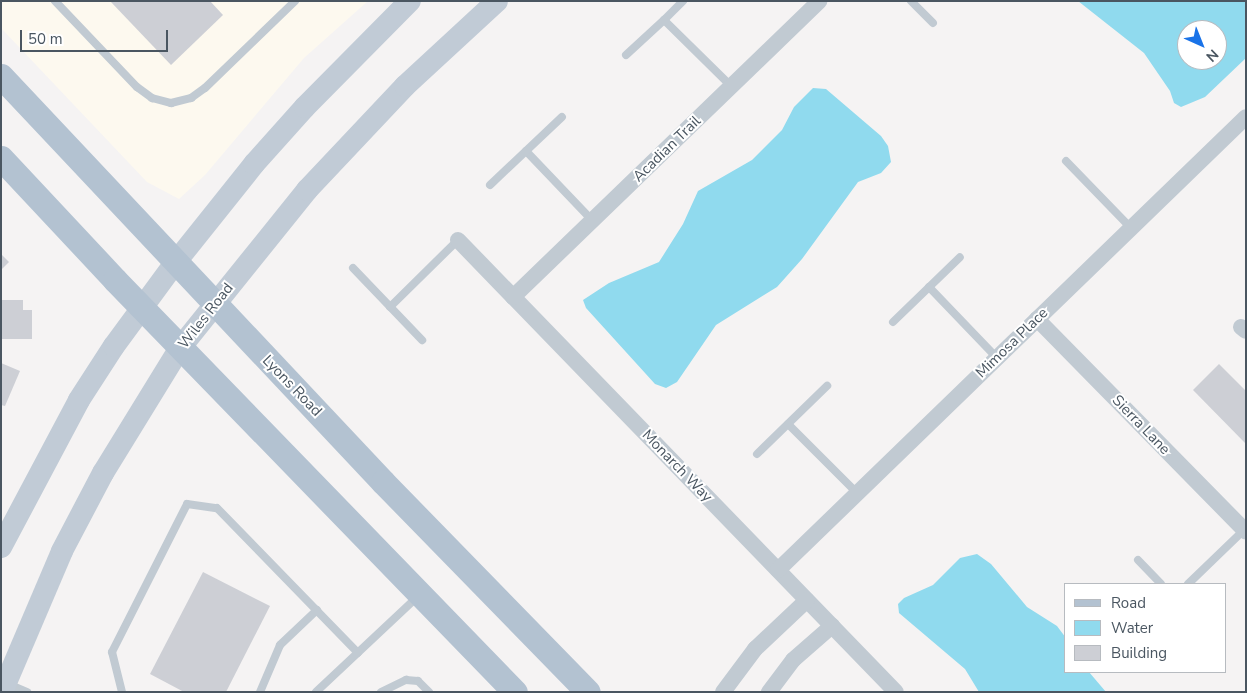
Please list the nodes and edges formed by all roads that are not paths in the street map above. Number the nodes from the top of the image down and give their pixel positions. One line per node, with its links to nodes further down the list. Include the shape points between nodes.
1 (55, 1): 2 (lane, via 137,87 152,98 171,103 191,98 205,88)
2 (295, 1)
3 (410, 1): 23 (main road, via 305,106)
4 (497, 1): 27 (main road, Wiles Road, via 354,138)
5 (683, 1): 8 (lane)
6 (820, 1): 12 (street, Acadian Trail)
7 (912, 1): 9 (lane)
8 (664, 20): 10 (lane); 12 (lane)
9 (933, 23)
10 (626, 54)
11 (1, 76): 23 (main road, Lyons Road)
12 (732, 87): 19 (street, Acadian Trail)
13 (562, 117): 15 (lane)
14 (1246, 117): 20 (street, Mimosa Place)
15 (526, 151): 18 (lane); 19 (lane)
16 (1, 158): 29 (main road)
17 (1066, 161): 20 (lane)
18 (490, 185)
19 (592, 220): 26 (street, Acadian Trail)
20 (1131, 228): 30 (street, Mimosa Place)
21 (458, 240): 26 (street, Monarch Way); 28 (lane)
22 (960, 257): 25 (lane)
23 (175, 263): 27 (main road, Lyons Road); 29 (main road)
24 (353, 268): 28 (lane)
25 (929, 287): 31 (lane); 34 (lane)
26 (513, 297): 42 (street, Monarch Way)
27 (214, 304): 33 (main road, Wiles Road); 58 (main road, Lyons Road)
28 (390, 307): 32 (lane)
29 (142, 308): 33 (main road); 40 (main road, via 80,400)
30 (1037, 319): 34 (street, Mimosa Place); 39 (street, Sierra Lane)
31 (893, 322)
32 (422, 340)
33 (180, 348): 45 (main road); 50 (main road, Wiles Road, via 76,525)
34 (997, 358): 38 (street, Mimosa Place)
35 (827, 386): 36 (lane)
36 (788, 424): 37 (lane); 38 (lane)
37 (757, 454)
38 (857, 493): 42 (street, Mimosa Place)
39 (1245, 531): 44 (lane)
40 (1, 547)
41 (1138, 560): 43 (lane)
42 (778, 570): 46 (street, Monarch Way)
43 (1160, 583)
44 (1189, 583)
45 (420, 595): 49 (lane); 57 (main road)
46 (806, 600): 48 (street, Monarch Way); 59 (street, via 755,649)
47 (317, 610): 49 (lane); 52 (lane, via 217,508 187,504 112,652); 53 (lane, via 280,645)
48 (832, 626): 60 (street, via 793,660); 61 (street, Monarch Way)
49 (358, 653): 54 (lane)
50 (3, 687): 51 (lane)
51 (27, 692)
52 (122, 692)
53 (260, 692)
54 (316, 692)
55 (381, 692): 56 (lane, via 406,680 418,681)
56 (429, 692)
57 (515, 692)
58 (588, 692)
59 (723, 692)
60 (769, 692)
61 (896, 692)

